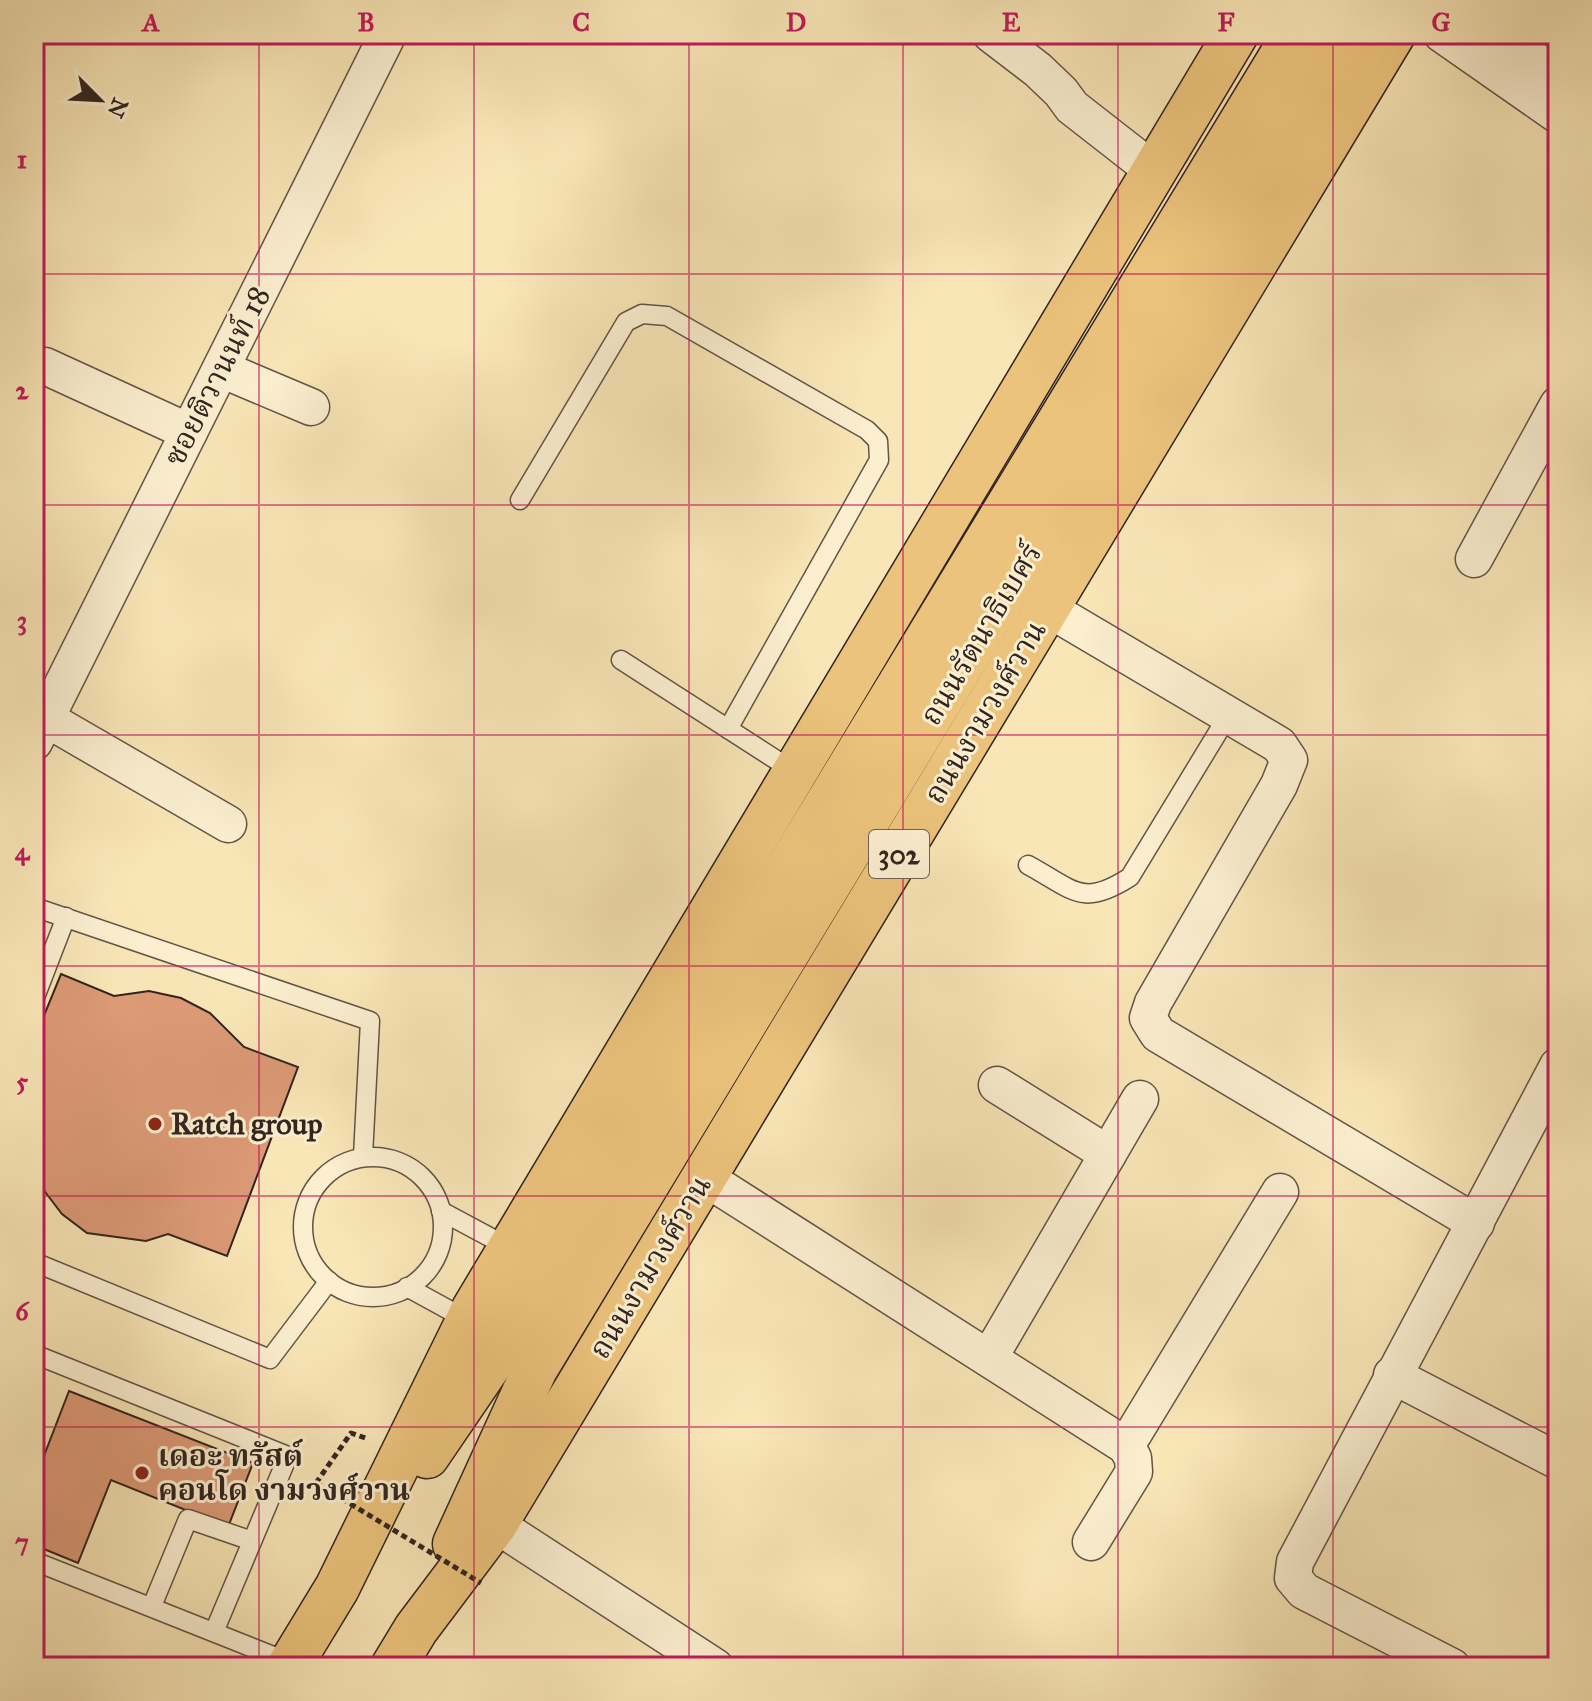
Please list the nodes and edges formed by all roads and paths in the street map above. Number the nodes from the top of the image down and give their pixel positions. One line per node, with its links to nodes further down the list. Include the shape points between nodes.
1 (388, 34): 13 (street, ซอยติวานนท์ 18)
2 (991, 34): 11 (street)
3 (1236, 34): 11 (main road)
4 (1295, 34): 58 (main road, ถนนรัตนาธิเบศร์, via 506,1340)
5 (1344, 34): 41 (main road, ถนนรัตนาธิเบศร์)
6 (1393, 34): 20 (main road, ถนนงามวงศ์วาน / 302)
7 (1442, 34): 10 (street)
8 (1499, 34): 9 (street)
9 (1558, 77)
10 (1558, 115)
11 (1154, 171): 26 (main road)
12 (45, 366): 16 (street)
13 (221, 369): 15 (street); 16 (street, ซอยติวานนท์ 18)
14 (1558, 405): 18 (street)
15 (311, 407)
16 (189, 432): 24 (street, ซอยติวานนท์ 18)
17 (520, 500): 25 (lane, via 626,322 642,314 667,316 878,441 879,460)
18 (1474, 559)
19 (34, 597): 21 (lane)
20 (1047, 608): 23 (street); 37 (main road, ถนนงามวงศ์วาน / 302)
21 (34, 619)
22 (621, 660): 25 (lane)
23 (1229, 714): 28 (lane, via 1130,877 1106,892 1085,895); 40 (street, via 1279,745 1289,760 1148,1018 1158,1034)
24 (38, 723): 27 (street)
25 (728, 729): 26 (lane)
26 (795, 772): 42 (main road)
27 (228, 824)
28 (1028, 865)
29 (34, 907): 30 (lane)
30 (66, 917): 31 (lane); 36 (lane, via 370,1021)
31 (34, 1000)
32 (1558, 1066): 40 (street)
33 (997, 1085): 35 (street)
34 (1140, 1099): 35 (street)
35 (1108, 1154): 48 (street)
36 (363, 1156): 39 (lane, via 409,1165 426,1179); 44 (lane, via 341,1163 309,1197 304,1243 313,1264)
37 (704, 1177): 48 (street); 53 (main road, ถนนงามวงศ์วาน / 302)
38 (1280, 1192): 51 (street)
39 (441, 1211): 42 (lane); 45 (lane, via 441,1246 431,1267)
40 (1476, 1223): 49 (street)
41 (617, 1233): 60 (main road, ถนนงามวงศ์วาน, via 535,1369)
42 (510, 1248): 46 (main road)
43 (34, 1262): 44 (lane, via 270,1359)
44 (329, 1281): 45 (lane, via 371,1298)
45 (407, 1287): 46 (lane)
46 (469, 1321): 58 (main road)
47 (34, 1354): 54 (lane, via 288,1456)
48 (989, 1358): 51 (street)
49 (1392, 1375): 52 (street); 65 (street, via 1295,1562 1293,1578 1304,1591)
50 (351, 1433): 57 (path, bridge, via 316,1483)
51 (1126, 1446): 55 (street, via 1134,1472)
52 (1558, 1461)
53 (495, 1524): 60 (main road, ถนนงามวงศ์วาน / 302); 64 (street)
54 (252, 1541): 59 (lane, via 188,1519); 61 (lane)
55 (1091, 1542)
56 (34, 1561): 59 (lane)
57 (481, 1583)
58 (337, 1588): 62 (main road)
59 (152, 1606): 61 (lane)
60 (416, 1629): 63 (main road, ถนนงามวงศ์วาน / 302)
61 (214, 1632): 62 (lane)
62 (290, 1665)
63 (393, 1667)
64 (715, 1667)
65 (1452, 1667)

